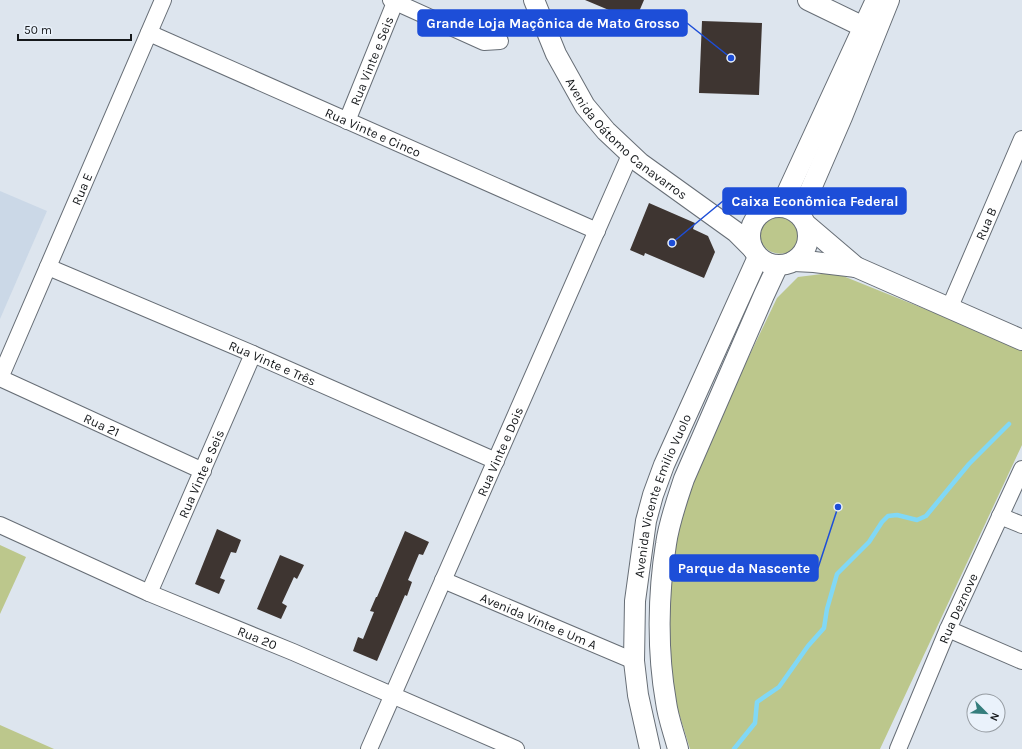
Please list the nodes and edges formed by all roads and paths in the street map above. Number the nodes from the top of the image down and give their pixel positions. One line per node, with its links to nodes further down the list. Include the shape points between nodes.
1 (163, 0): 8 (street, Rua E)
2 (534, 0): 12 (main road, Avenida Oátomo Canavarros, via 556,54 585,106)
3 (808, 0): 7 (main road)
4 (876, 0): 7 (main road)
5 (889, 0): 7 (main road)
6 (394, 1): 9 (street, via 484,42); 10 (street, Rua Vinte e Seis)
7 (870, 30): 13 (main road); 14 (main road, via 842,117)
8 (149, 33): 10 (street, Rua Vinte e Cinco); 18 (street, Rua E)
9 (500, 41)
10 (347, 121): 15 (street, Rua Vinte e Cinco)
11 (1022, 139): 20 (street, Rua B)
12 (630, 155): 15 (street, Rua Vinte e Dois); 16 (main road, Avenida Oátomo Canavarros, via 736,232)
13 (781, 206): 14 (main road, via 791,208); 16 (main road, via 764,211 755,220 750,232 750,241)
14 (804, 220): 17 (main road, via 809,236 807,246 802,255); 19 (main road)
15 (597, 231): 24 (street, Rua Vinte e Dois)
16 (756, 253): 17 (main road, via 764,261); 33 (main road, Avenida Vicente Emilio Vuolo, via 653,495 646,521 635,602)
17 (786, 263): 19 (main road, via 814,262); 39 (main road, Avenida Vicente Emilio Vuolo, via 764,295 684,479 666,543 661,584 660,648 666,702)
18 (48, 267): 22 (street, Rua Vinte e Três); 23 (street, Rua E)
19 (856, 267): 20 (main road)
20 (949, 309): 21 (main road)
21 (1022, 340)
22 (253, 354): 24 (street, Rua Vinte e Três); 26 (street, Rua Vinte e Seis)
23 (0, 378): 26 (street, Rua 21)
24 (496, 461): 30 (street, Rua Vinte e Dois)
25 (1022, 469): 27 (street, Rua Deznove)
26 (203, 471): 31 (street, Rua Vinte e Seis)
27 (1000, 516): 29 (street); 32 (street, Rua Deznove)
28 (0, 525): 31 (street, Rua 20)
29 (1022, 525)
30 (443, 580): 33 (street, Avenida Vinte e Um A); 35 (street, Rua Vinte e Dois)
31 (149, 593): 35 (street, Rua 20)
32 (948, 629): 34 (street); 40 (street, Rua Deznove)
33 (634, 661): 38 (main road, Avenida Vicente Emilio Vuolo, via 638,696)
34 (1022, 661)
35 (393, 695): 36 (street, Rua Vinte e Dois); 37 (street, Rua 20)
36 (369, 749)
37 (516, 749)
38 (650, 749)
39 (678, 749)
40 (898, 749)

